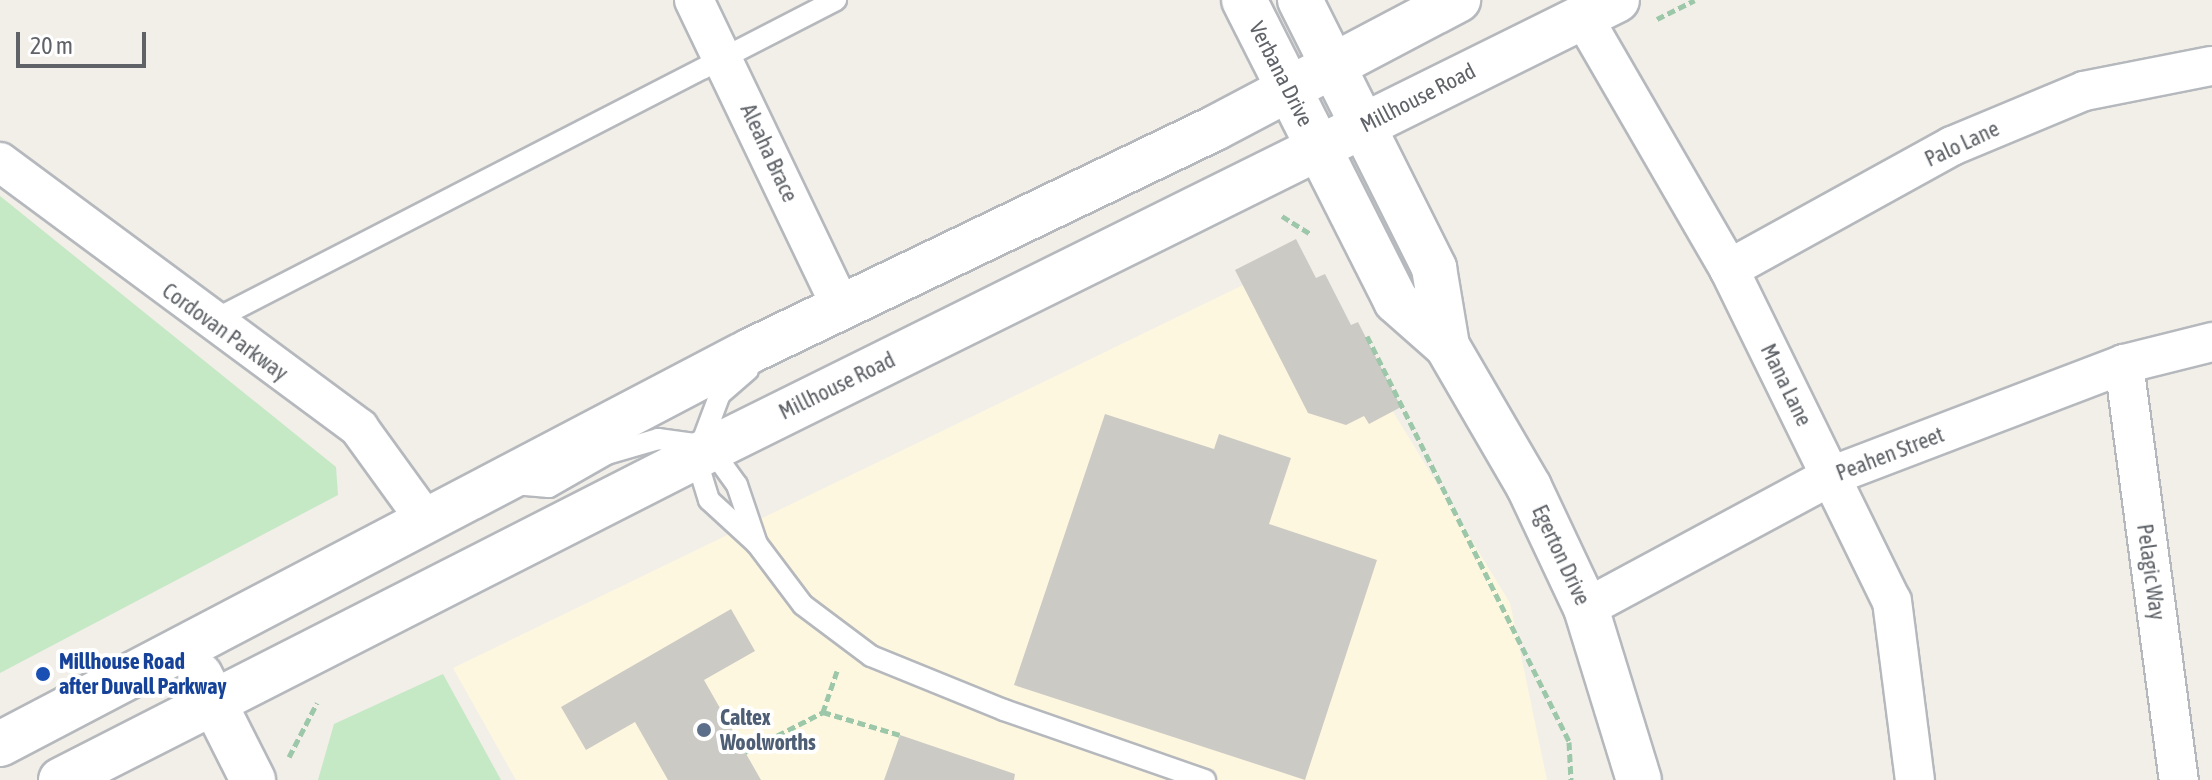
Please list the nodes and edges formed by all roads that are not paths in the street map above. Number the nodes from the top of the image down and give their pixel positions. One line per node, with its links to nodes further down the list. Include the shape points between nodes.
1 (694, 0): 7 (street, Aleaha Brace)
2 (836, 0): 7 (lane)
3 (1244, 0): 10 (main road, Verbana Drive)
4 (1300, 0): 8 (main road)
5 (1458, 0): 8 (main road)
6 (1600, 8): 11 (main road, Millhouse Road); 14 (street, Mana Lane)
7 (723, 56): 15 (street, Aleaha Brace); 16 (lane)
8 (1336, 65): 10 (main road); 11 (main road)
9 (2212, 66): 14 (street, Palo Lane, via 2084,91 1952,146)
10 (1289, 90): 12 (main road, Verbana Drive); 15 (main road)
11 (1365, 125): 12 (main road, Millhouse Road); 19 (main road, Egerton Drive, via 1434,268)
12 (1319, 147): 19 (main road, Egerton Drive, via 1396,301); 21 (main road, Millhouse Road)
13 (0, 162): 16 (street, Cordovan Parkway)
14 (1729, 269): 22 (street, Mana Lane)
15 (841, 307): 17 (main road)
16 (210, 322): 24 (street, Cordovan Parkway, via 359,428)
17 (771, 341): 21 (lane, via 753,367 720,394); 23 (main road)
18 (2212, 342): 20 (street, Peahen Street)
19 (1447, 346): 26 (main road, Egerton Drive, via 1529,487)
20 (2124, 364): 22 (street, Peahen Street); 35 (street, Pelagic Way)
21 (703, 451): 23 (lane, via 658,439 607,454 549,487); 25 (lane, via 737,485); 25 (lane, via 709,500); 28 (main road, Millhouse Road)
22 (1831, 476): 26 (street, Peahen Street); 34 (street, Mana Lane, via 1892,601)
23 (502, 483): 24 (main road)
24 (427, 522): 27 (main road)
25 (757, 544): 32 (lane, via 803,605 871,656 1004,710)
26 (1586, 608): 33 (main road, Egerton Drive)
27 (187, 650): 28 (main road); 29 (main road)
28 (214, 699): 30 (main road, Millhouse Road); 31 (main road)
29 (0, 744)
30 (61, 780)
31 (253, 780)
32 (1205, 780)
33 (1639, 780)
34 (1915, 780)
35 (2179, 780)

